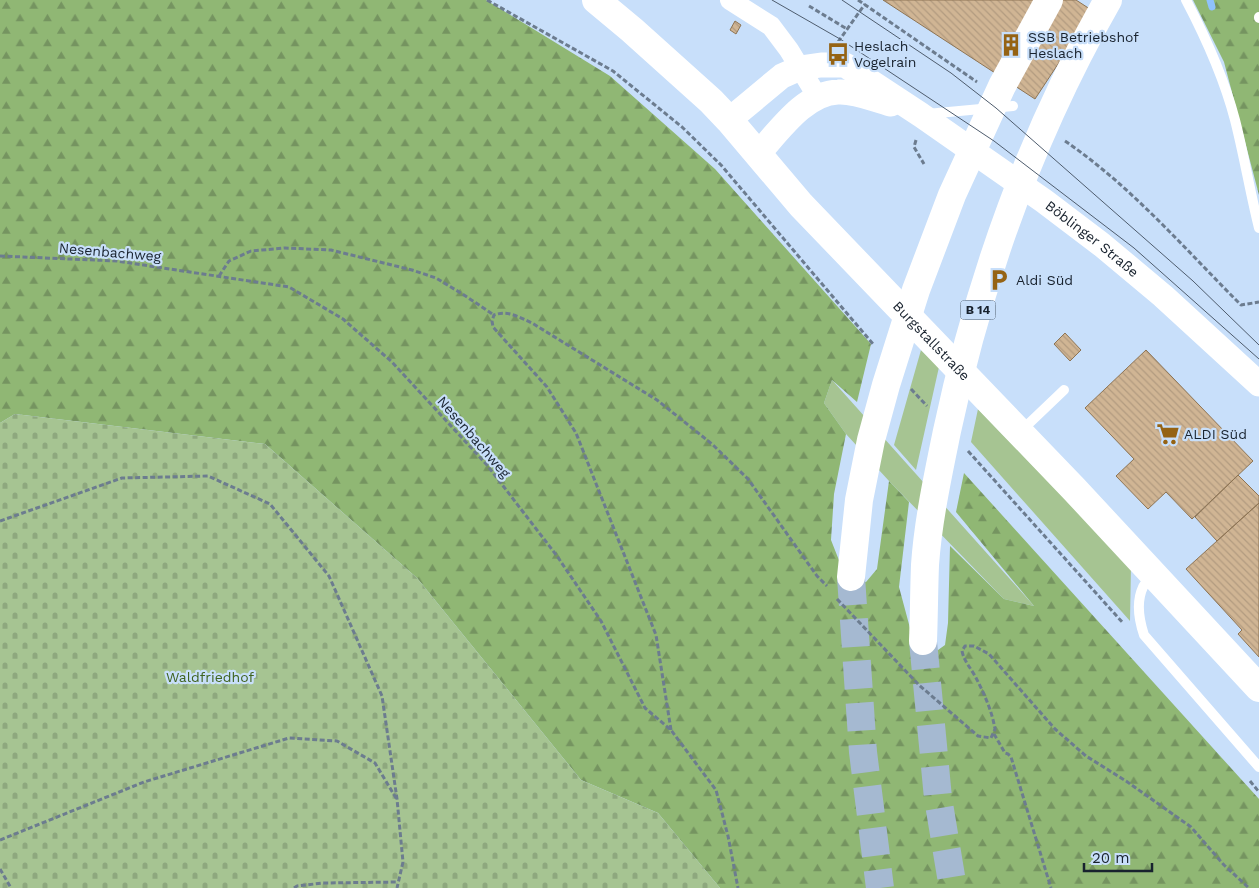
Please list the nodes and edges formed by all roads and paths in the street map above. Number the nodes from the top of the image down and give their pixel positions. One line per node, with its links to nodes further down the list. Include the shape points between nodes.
1 (487, 0): 19 (path, via 613,71 682,127 721,165)
2 (596, 0): 13 (main road, Burgstallstraße)
3 (730, 0): 9 (street, via 771,26)
4 (1049, 0): 28 (main road, via 994,102 952,195 916,290 871,440)
5 (1108, 0): 30 (main road, B 14, via 1048,117 985,286 956,389 942,458 925,564)
6 (1186, 0): 15 (lane, via 1223,82)
7 (809, 6): 8 (path)
8 (848, 29)
9 (800, 68): 10 (street); 12 (street, Böblinger Straße, via 845,65); 13 (street, Böblinger Straße, via 782,76)
10 (817, 96): 12 (street, Böblinger Straße, via 838,92 855,94); 14 (street)
11 (1013, 106): 12 (lane)
12 (917, 113): 20 (street, Böblinger Straße, via 1044,200 1102,245)
13 (729, 120): 14 (main road, Burgstallstraße)
14 (758, 154): 24 (main road, Burgstallstraße, via 801,205)
15 (1259, 228)
16 (0, 256): 17 (path, Nesenbachweg, via 117,261)
17 (219, 276): 18 (path, via 229,261 250,251 286,248 330,250 436,278); 32 (path, Nesenbachweg, via 289,287 343,319 392,362 487,465 557,556 601,621 645,708)
18 (494, 315): 28 (path, via 510,313 532,323 657,400 712,444 748,479 817,576); 32 (path, via 493,327 547,387 576,433 656,635)
19 (879, 351)
20 (1259, 384)
21 (908, 386): 23 (path)
22 (1064, 390): 24 (lane)
23 (927, 407)
24 (1020, 432): 27 (main road, Burgstallstraße)
25 (967, 450): 29 (path)
26 (0, 521): 35 (path, via 122,478 208,476 270,504 329,576 382,696)
27 (1154, 575): 31 (main road, Burgstallstraße); 34 (lane, via 1143,586 1140,600 1144,635)
28 (839, 589): 33 (path, via 919,685 978,736 991,738)
29 (1126, 626)
30 (923, 641)
31 (1259, 688)
32 (672, 730): 42 (path, Nesenbachweg, via 716,790)
33 (994, 734): 43 (path, via 1011,757); 44 (path, via 988,703 964,658 962,651 965,646 974,646 989,654 1055,728 1086,756 1126,780 1191,827)
34 (1259, 768)
35 (397, 799): 36 (path, via 375,763 337,741 289,738 144,782); 38 (path, via 403,862)
36 (0, 840)
37 (0, 869): 39 (path)
38 (398, 882): 40 (path, via 323,882); 41 (path)
39 (11, 888)
40 (294, 888)
41 (397, 888)
42 (738, 888)
43 (1052, 888)
44 (1249, 888)

